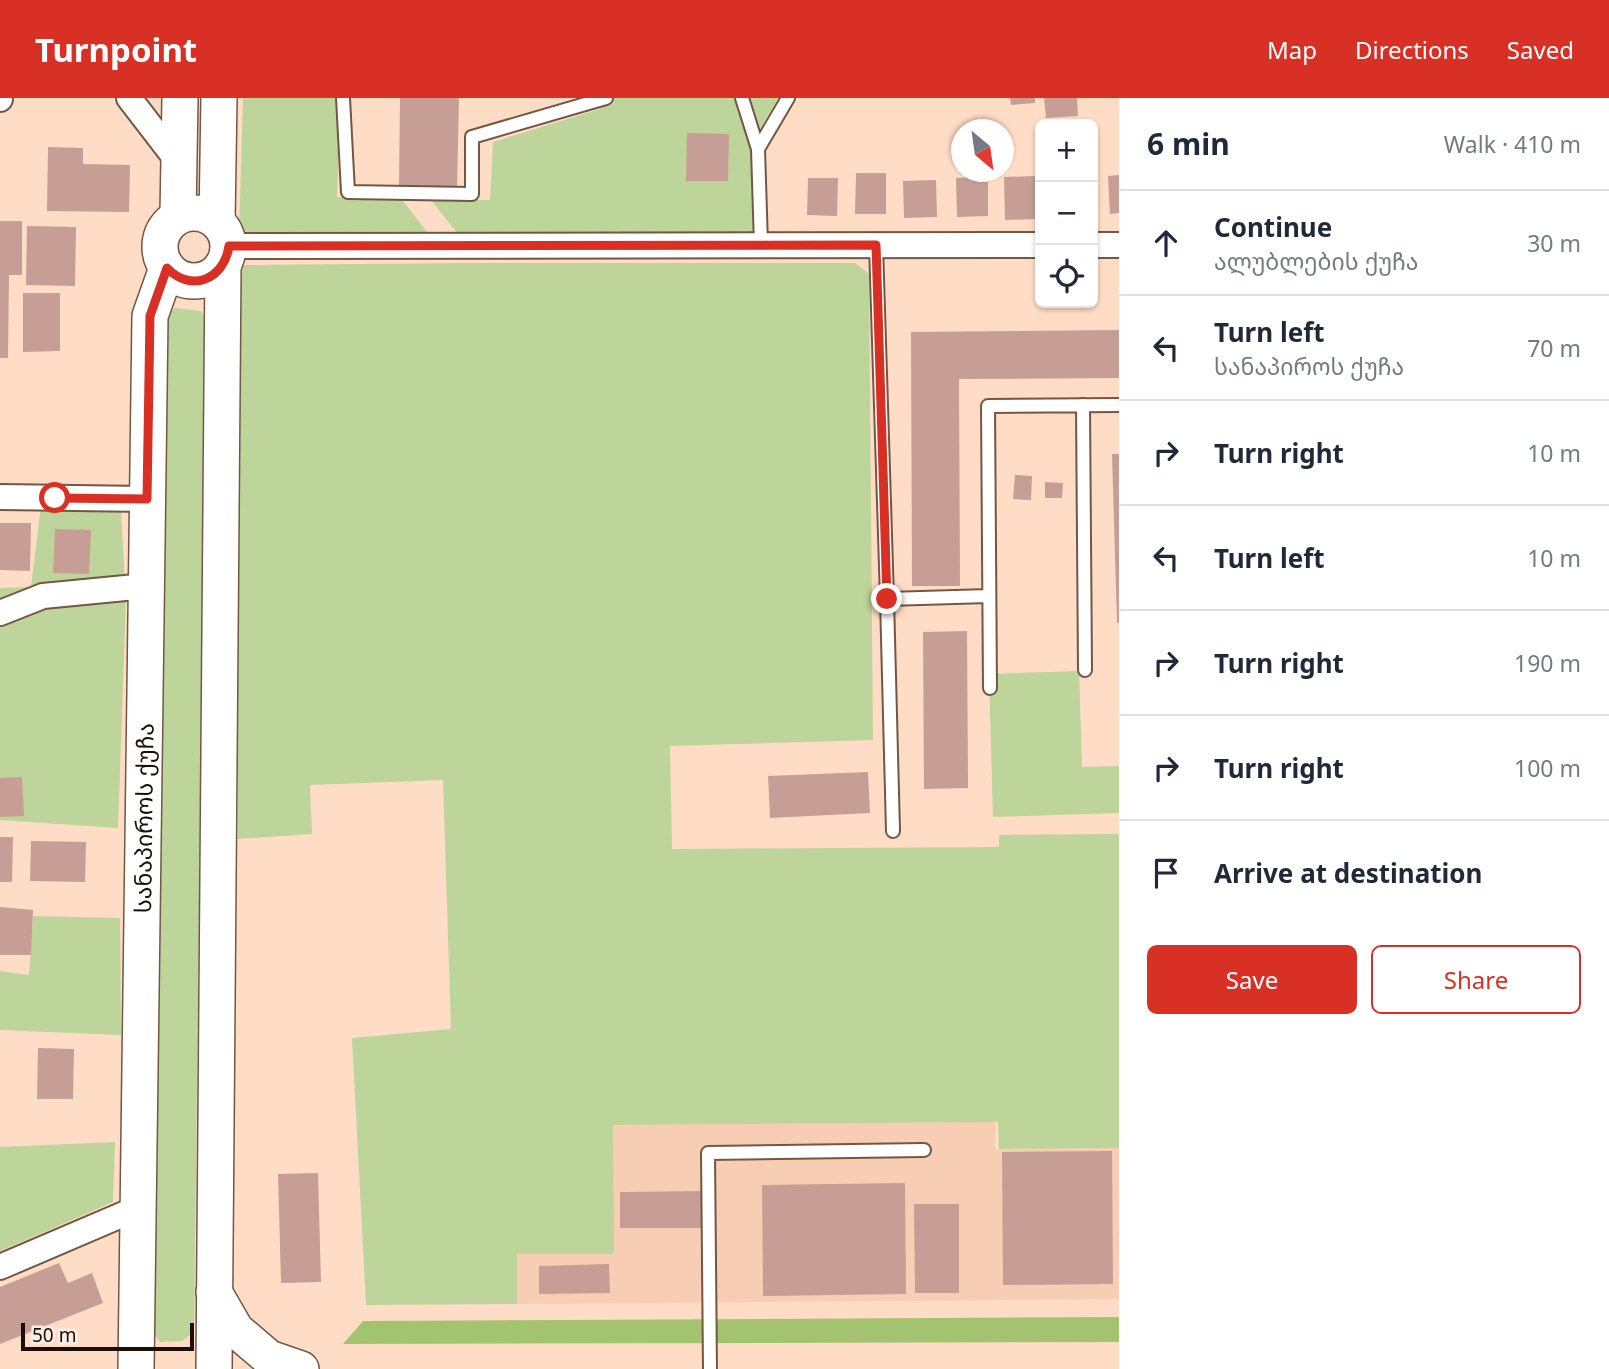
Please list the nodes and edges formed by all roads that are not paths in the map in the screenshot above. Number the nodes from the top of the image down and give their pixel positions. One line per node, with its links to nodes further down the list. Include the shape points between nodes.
1 (129, 98): 9 (street)
2 (180, 98): 9 (main road)
3 (219, 98): 11 (main road)
4 (343, 98): 7 (lane, via 348,192 448,194 472,194 472,137)
5 (742, 98): 8 (lane)
6 (788, 98): 8 (lane)
7 (598, 99)
8 (758, 149): 13 (lane)
9 (179, 163): 10 (main road)
10 (178, 216): 11 (main road, via 205,214); 17 (main road, via 160,238 161,259)
11 (223, 244): 13 (street); 17 (main road, via 209,278 182,279); 32 (main road)
12 (1119, 244): 16 (street)
13 (761, 245): 14 (street)
14 (876, 245): 15 (street); 24 (lane)
15 (1035, 245)
16 (1098, 245)
17 (167, 268): 21 (main road, სანაპიროს ქუჩა, via 150,316)
18 (1083, 405): 19 (lane); 23 (lane, via 988,406); 26 (lane)
19 (1119, 405)
20 (0, 497): 21 (street)
21 (147, 499): 22 (main road, სანაპიროს ქუჩა)
22 (146, 586): 25 (street, via 43,596); 30 (main road, სანაპიროს ქუჩა)
23 (989, 596): 24 (lane); 27 (lane)
24 (887, 599): 28 (lane)
25 (0, 613)
26 (1085, 670)
27 (990, 688)
28 (893, 831)
29 (924, 1150): 36 (lane, via 708,1153)
30 (138, 1208): 31 (street); 33 (main road, სანაპიროს ქუჩა)
31 (0, 1267)
32 (214, 1292): 34 (main road); 35 (main road, via 236,1330 270,1358)
33 (136, 1369)
34 (214, 1369)
35 (301, 1369)
36 (710, 1369)

